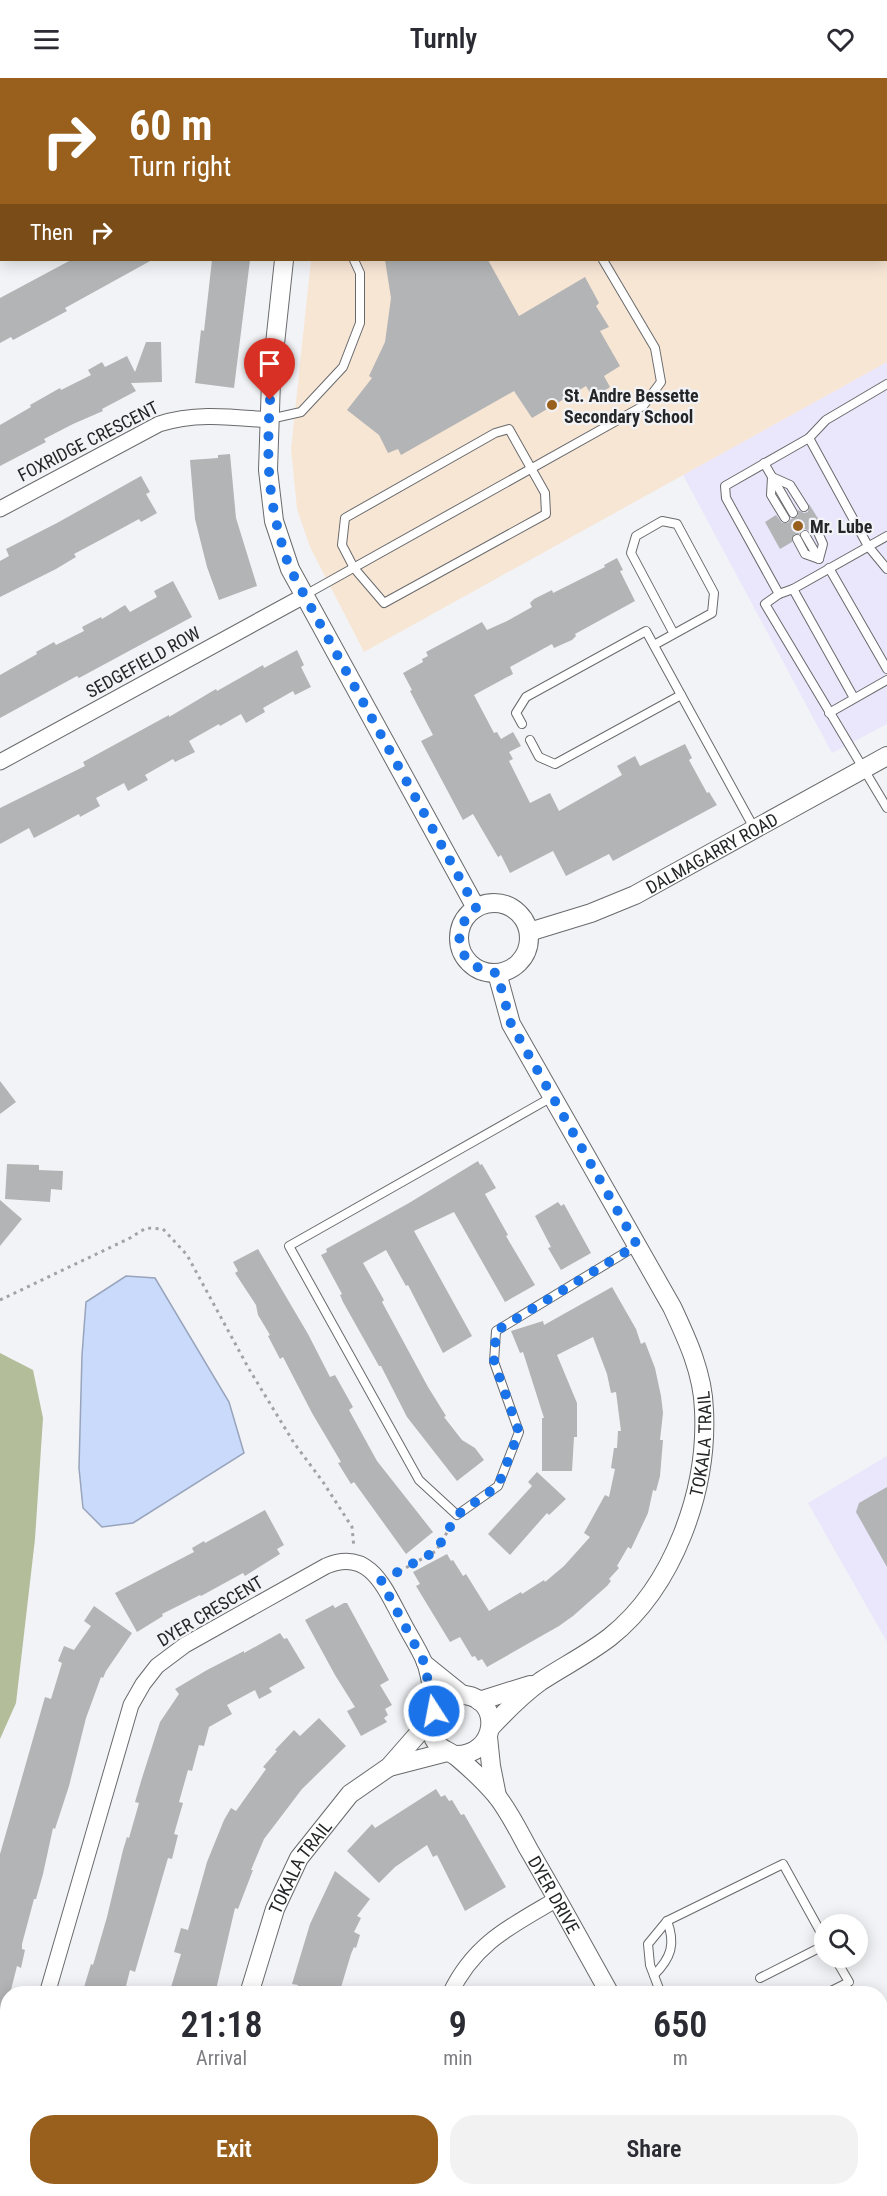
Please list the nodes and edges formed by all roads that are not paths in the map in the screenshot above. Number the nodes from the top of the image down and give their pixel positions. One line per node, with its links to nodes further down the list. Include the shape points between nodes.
1 (284, 261): 5 (street)
2 (354, 261): 5 (lane, via 360,273 360,323 343,367 301,412)
3 (604, 261): 8 (lane, via 655,348 661,382 643,406)
4 (887, 384): 6 (lane, via 826,420)
5 (269, 420): 11 (street, FOXRIDGE CRESCENT, via 193,416 167,422); 24 (street, via 267,470 274,520 290,569)
6 (809, 438): 7 (lane); 17 (lane)
7 (764, 463): 9 (lane); 23 (lane, via 725,486 726,498)
8 (532, 468): 19 (lane); 19 (lane, via 545,493 546,514 384,603); 19 (lane, via 509,429 495,433 345,518 342,545)
9 (772, 477): 10 (lane, via 790,485); 12 (lane); 13 (lane, via 771,495)
10 (804, 507)
11 (0, 509)
12 (793, 513)
13 (785, 518)
14 (816, 528): 18 (lane, via 823,544)
15 (887, 536): 17 (lane)
16 (801, 537): 18 (lane, via 805,554)
17 (868, 546): 20 (lane); 21 (lane)
18 (819, 559): 21 (lane)
19 (354, 568): 24 (lane)
20 (887, 568)
21 (827, 569): 22 (lane); 27 (lane)
22 (793, 589): 23 (lane); 30 (lane)
23 (779, 594): 31 (lane, via 765,604)
24 (304, 596): 35 (street, SEDGEFIELD ROW); 39 (street)
25 (674, 634): 25 (lane, via 712,613 714,593 677,524 662,520 636,536 631,553); 26 (lane)
26 (654, 645): 29 (lane); 32 (lane, via 646,631 526,697 516,713)
27 (887, 669)
28 (887, 680): 30 (lane)
29 (681, 695): 33 (lane, via 555,764 539,758); 38 (lane)
30 (854, 698): 31 (lane)
31 (829, 713): 36 (lane)
32 (522, 724)
33 (530, 740)
34 (887, 756): 36 (street, DALMAGARRY ROAD)
35 (0, 762)
36 (863, 769): 37 (lane); 38 (street, DALMAGARRY ROAD)
37 (887, 808)
38 (755, 829): 40 (street, DALMAGARRY ROAD, via 635,895)
39 (476, 908): 40 (street, via 486,903 509,906 525,921); 41 (street, via 461,926 461,949 475,967)
40 (529, 932): 41 (street, via 529,944 518,964)
41 (497, 973): 42 (street, TOKALA TRAIL, via 511,1024)
42 (552, 1097): 43 (street, TOKALA TRAIL); 43 (lane, via 289,1246 419,1480 457,1515 498,1486 519,1432 494,1362 496,1331)
43 (637, 1245): 45 (street, TOKALA TRAIL, via 672,1306 694,1355 704,1408 702,1458 691,1509 674,1556 646,1599 611,1636)
44 (424, 1662): 46 (street); 47 (street); 59 (street, DYER CRESCENT, via 381,1581 369,1568 355,1562 326,1566 185,1645 157,1666 131,1705)
45 (540, 1682): 46 (street, TOKALA TRAIL); 48 (street, TOKALA TRAIL)
46 (472, 1698): 47 (street, via 447,1698); 48 (street, via 490,1717)
47 (432, 1715): 49 (street, via 433,1738); 50 (street, TOKALA TRAIL)
48 (490, 1732): 49 (street, via 475,1752); 51 (street, DYER DRIVE, via 490,1766)
49 (451, 1754): 50 (street, TOKALA TRAIL); 51 (street, DYER DRIVE)
50 (389, 1767): 60 (street, TOKALA TRAIL, via 350,1794 299,1858 275,1909)
51 (497, 1796): 52 (street, DYER DRIVE)
52 (557, 1899): 61 (street, via 498,1933 472,1958); 62 (street, DYER DRIVE)
53 (814, 1920): 54 (lane, via 783,1864)
54 (668, 1921): 57 (lane, via 672,1946 664,1965); 57 (lane, via 648,1944)
55 (814, 1951): 58 (lane)
56 (841, 1968): 64 (lane, via 849,1982)
57 (654, 1975): 63 (lane)
58 (760, 1978)
59 (49, 1986)
60 (251, 1986)
61 (453, 1986)
62 (606, 1986)
63 (658, 1986)
64 (841, 1986)

